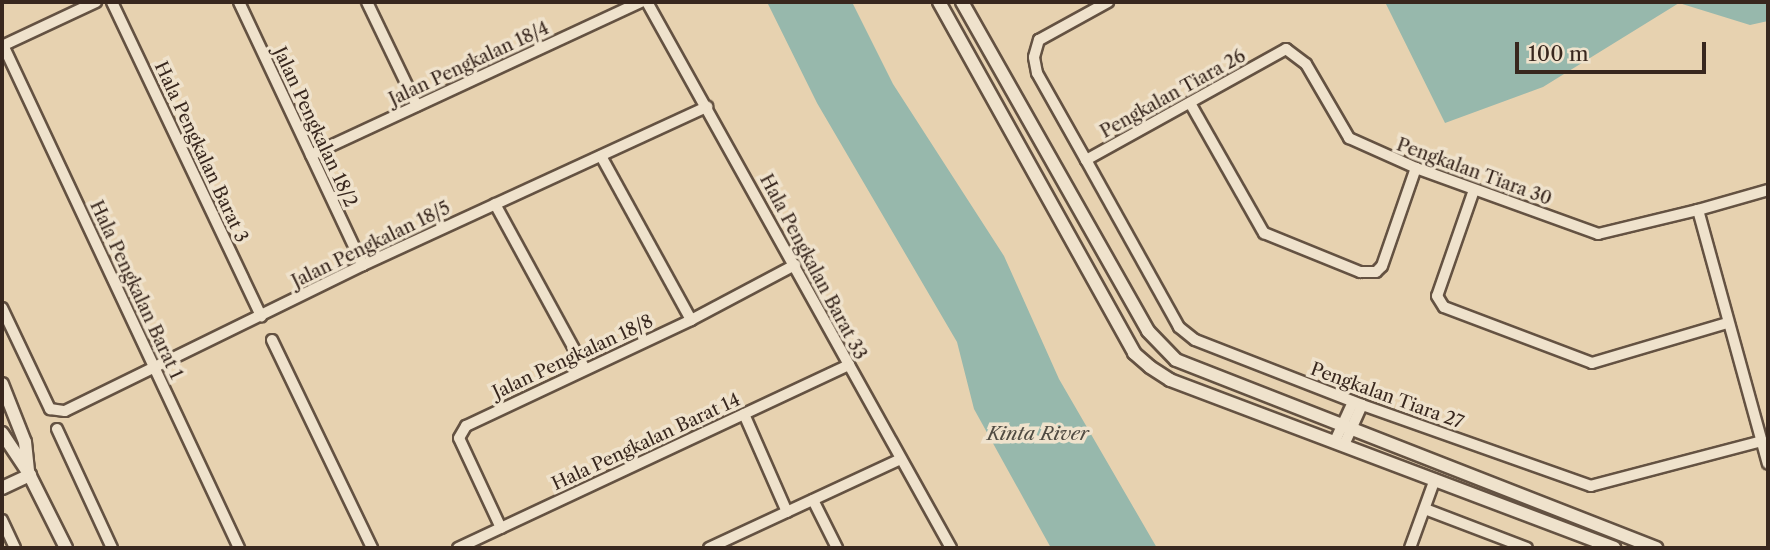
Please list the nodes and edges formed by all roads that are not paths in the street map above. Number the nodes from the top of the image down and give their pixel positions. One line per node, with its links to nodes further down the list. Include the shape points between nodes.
1 (96, 2): 10 (street)
2 (112, 2): 26 (street, Hala Pengkalan Barat 3)
3 (239, 2): 15 (street, Jalan Pengkalan 18/2)
4 (367, 2): 13 (street)
5 (641, 2): 13 (street, Jalan Pengkalan 18/4)
6 (647, 2): 14 (street, Hala Pengkalan Barat 33)
7 (939, 2): 40 (street, via 1134,353 1170,380)
8 (962, 2): 36 (street, via 1160,347 1176,360)
9 (1108, 2): 17 (street, via 1039,40 1035,67)
10 (3, 46): 31 (street, Hala Pengkalan Barat 1)
11 (1286, 49): 12 (street, Pengkalan Tiara 26); 18 (street, Pengkalan Tiara 30, via 1306,64 1349,138)
12 (1190, 103): 17 (street, Pengkalan Tiara 26); 18 (street, via 1264,233 1360,272 1376,272 1382,266)
13 (417, 106): 15 (street, Jalan Pengkalan 18/4)
14 (707, 107): 16 (street, Jalan Pengkalan 18/5); 24 (street, Hala Pengkalan Barat 33)
15 (311, 155): 23 (street, Jalan Pengkalan 18/2)
16 (601, 156): 21 (street, Jalan Pengkalan 18/5); 27 (street)
17 (1086, 160): 34 (street, Pengkalan Tiara 27, via 1185,334)
18 (1416, 168): 19 (street, Pengkalan Tiara 30)
19 (1474, 190): 22 (street, Pengkalan Tiara 30, via 1598,234); 28 (street, via 1437,296 1444,307 1592,363)
20 (1768, 190): 22 (street, Pengkalan Tiara 30)
21 (495, 204): 23 (street, Jalan Pengkalan 18/5); 32 (street)
22 (1698, 210): 28 (street)
23 (363, 265): 26 (street, Jalan Pengkalan 18/5)
24 (795, 265): 27 (street, Jalan Pengkalan 18/8); 30 (street, Hala Pengkalan Barat 33)
25 (2, 308): 31 (street, Jalan Pengkalan 18/5, via 50,409 65,411)
26 (261, 316): 31 (street, Jalan Pengkalan 18/5)
27 (691, 320): 32 (street, Jalan Pengkalan 18/8)
28 (1727, 323): 39 (street)
29 (272, 340): 57 (street)
30 (849, 365): 35 (street, Hala Pengkalan Barat 14); 41 (street, Hala Pengkalan Barat 33)
31 (155, 367): 56 (street, Hala Pengkalan Barat 1)
32 (585, 369): 50 (street, Jalan Pengkalan 18/8, via 461,430 459,438)
33 (2, 384): 43 (street, via 25,442)
34 (1358, 403): 36 (street); 39 (street, Pengkalan Tiara 27, via 1591,486)
35 (744, 414): 48 (street); 50 (street, Hala Pengkalan Barat 14)
36 (1347, 427): 40 (street); 64 (street)
37 (57, 429): 55 (street)
38 (2, 433): 43 (street)
39 (1762, 440): 42 (street)
40 (1340, 443): 44 (street)
41 (899, 460): 46 (street); 52 (street, Hala Pengkalan Barat 33)
42 (1768, 464)
43 (29, 474): 45 (street); 54 (street)
44 (1435, 479): 47 (street); 63 (street)
45 (2, 488)
46 (813, 500): 48 (street); 60 (street)
47 (1425, 509): 61 (street); 62 (street)
48 (787, 512): 59 (street)
49 (2, 520): 53 (street)
50 (501, 528): 51 (street, Hala Pengkalan Barat 14)
51 (479, 544): 58 (street, Hala Pengkalan Barat 14)
52 (947, 547)
53 (15, 548)
54 (66, 548)
55 (112, 548)
56 (239, 548)
57 (372, 548)
58 (458, 548)
59 (709, 548)
60 (837, 548)
61 (1410, 548)
62 (1527, 548)
63 (1614, 548)
64 (1656, 548)

